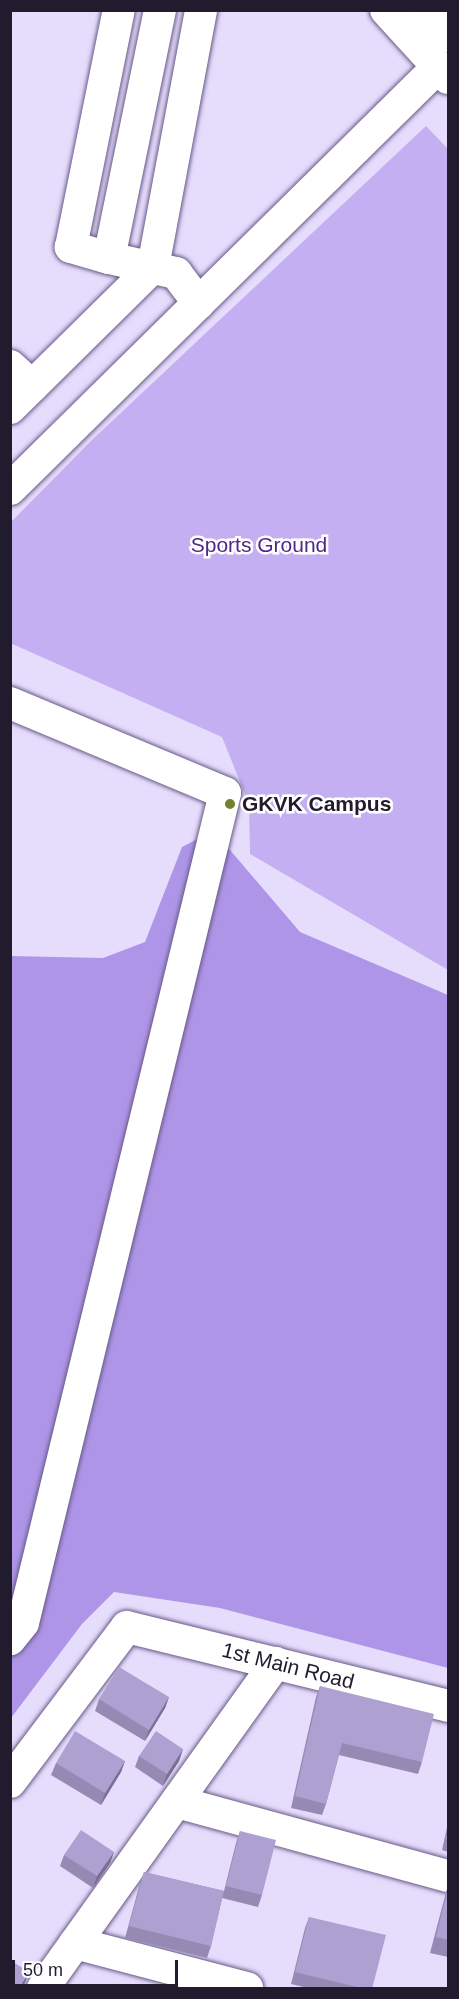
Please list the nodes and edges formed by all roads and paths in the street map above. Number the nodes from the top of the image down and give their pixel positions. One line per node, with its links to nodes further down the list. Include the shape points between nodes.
1 (119, 10): 8 (street, via 71,247)
2 (160, 10): 8 (street)
3 (201, 10): 9 (street)
4 (386, 10): 7 (street)
5 (425, 10): 6 (street)
6 (448, 36)
7 (443, 73): 10 (street)
8 (109, 258): 9 (street)
9 (153, 267): 10 (street, via 176,273); 11 (street)
10 (199, 303): 13 (street)
11 (21, 376): 12 (street)
12 (10, 408)
13 (10, 489)
14 (10, 703): 15 (street, via 225,793 22,1623)
15 (10, 1639)
16 (276, 1664): 17 (street, 1st Main Road); 18 (street, 1st Main Road, via 127,1627); 19 (street)
17 (448, 1706)
18 (10, 1782)
19 (177, 1802): 20 (street); 21 (street)
20 (448, 1876)
21 (75, 1943): 22 (street); 23 (street)
22 (43, 1989)
23 (247, 1989)

